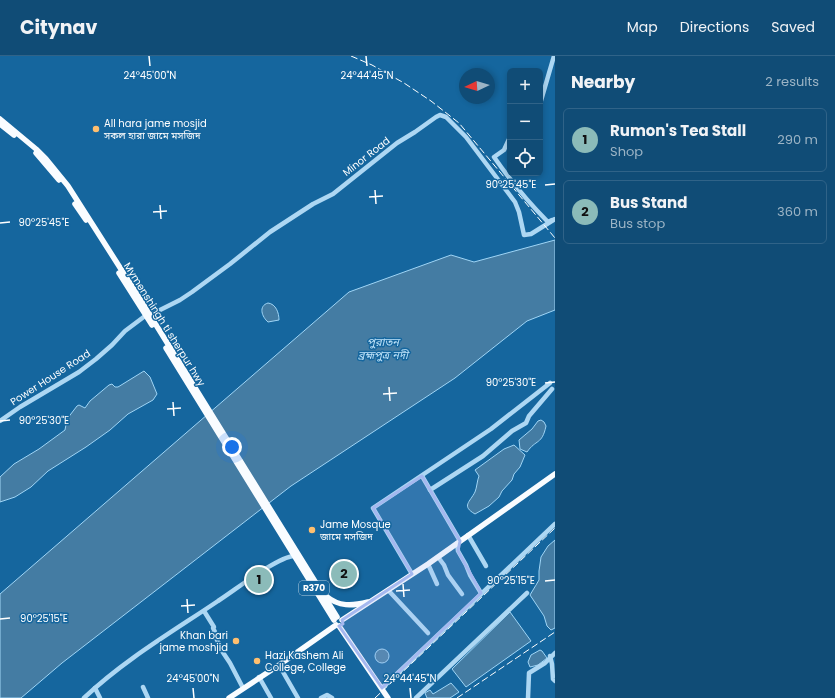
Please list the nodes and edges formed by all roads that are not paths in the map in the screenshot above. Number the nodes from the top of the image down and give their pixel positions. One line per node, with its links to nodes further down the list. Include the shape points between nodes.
1 (554, 56): 2 (street)
2 (543, 94)
3 (0, 119): 7 (main road, Mymenshingh ti sherpur hwy, via 36,149 62,178)
4 (0, 124): 7 (main road, Mymenshingh ti sherpur hwy, via 36,154 64,186)
5 (509, 140): 6 (street, via 504,150 494,157 539,213 548,222)
6 (555, 219): 7 (street, Minor Road, via 531,234 524,235 515,202 466,137 446,117 440,115 397,143 333,194 270,232 192,292)
7 (147, 315): 10 (street, Power House Road, via 79,372); 17 (main road, Mymenshingh ti sherpur hwy)
8 (550, 383): 12 (street, via 491,429)
9 (552, 389): 13 (street, via 526,423 483,456)
10 (0, 421)
11 (555, 474): 15 (main road)
12 (422, 476): 13 (street); 21 (street, via 373,508)
13 (430, 490): 16 (street)
14 (555, 524): 24 (street)
15 (468, 535): 16 (main road); 20 (street)
16 (458, 542): 18 (main road); 24 (street, via 458,551)
17 (295, 555): 27 (main road, R370); 29 (street, via 267,569); 30 (main road, R370)
18 (438, 557): 19 (main road); 26 (street)
19 (428, 564): 21 (main road); 22 (street)
20 (486, 566)
21 (412, 574): 23 (main road)
22 (438, 584)
23 (388, 590): 28 (main road); 31 (street)
24 (482, 593): 39 (street)
25 (527, 593): 49 (street)
26 (462, 594)
27 (324, 595): 28 (main road, via 333,602 345,605); 30 (main road, R370)
28 (373, 601): 30 (main road)
29 (204, 611): 37 (street, via 132,659); 38 (street, via 214,627 213,633 220,648)
30 (337, 622): 33 (main road); 34 (main road); 39 (main road)
31 (428, 634)
32 (553, 655): 35 (street); 50 (street, via 529,673)
33 (279, 665): 34 (main road); 45 (street)
34 (259, 677): 38 (main road); 44 (street)
35 (555, 681)
36 (143, 687): 42 (street)
37 (95, 688): 40 (street); 41 (street)
38 (243, 688): 43 (main road)
39 (382, 688): 48 (main road)
40 (84, 698)
41 (100, 698)
42 (148, 698)
43 (229, 698)
44 (271, 698)
45 (298, 698)
46 (322, 698): 47 (street, via 327,695)
47 (332, 698)
48 (388, 698)
49 (416, 698)
50 (528, 698)

